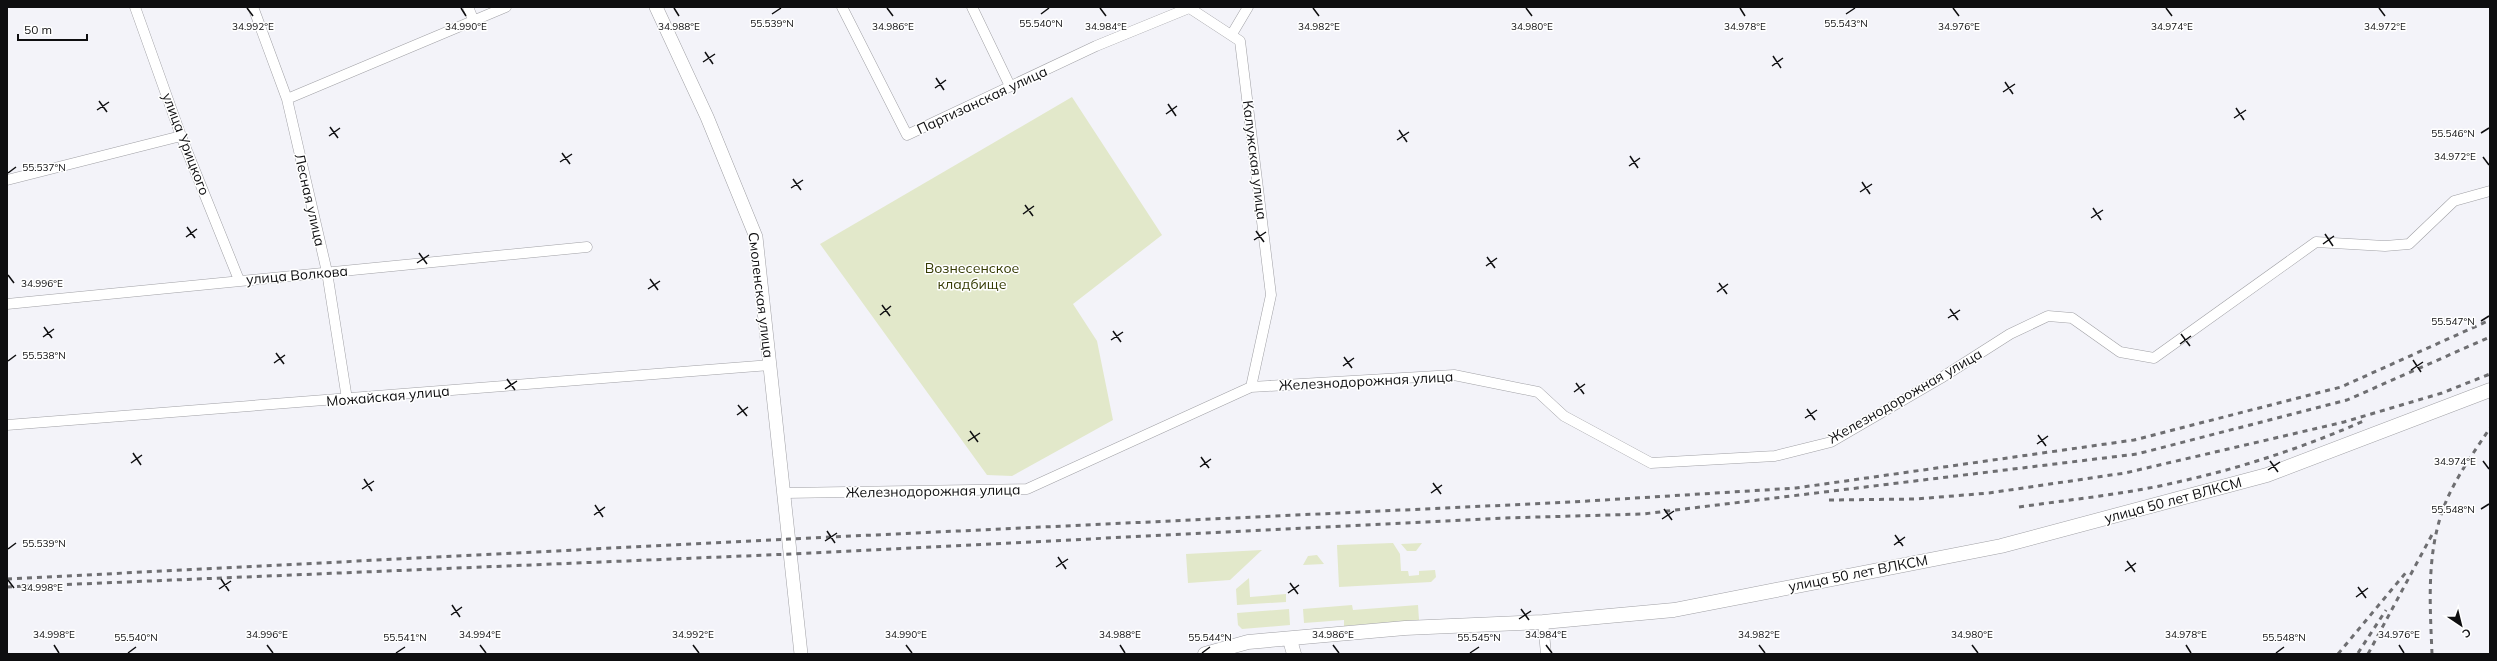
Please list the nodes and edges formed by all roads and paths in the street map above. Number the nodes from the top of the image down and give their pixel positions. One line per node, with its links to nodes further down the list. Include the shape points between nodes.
1 (135, 7): 14 (street, улица Урицкого)
2 (253, 7): 13 (street, Лесная улица)
3 (468, 7): 10 (street)
4 (506, 7): 10 (street)
5 (656, 7): 21 (street, Смоленская улица, via 707,117 756,237)
6 (842, 7): 12 (street, Партизанская улица, via 907,135)
7 (972, 7): 12 (street)
8 (1188, 7): 11 (street, Калужская улица); 12 (street, Партизанская улица)
9 (1248, 7): 11 (street)
10 (473, 19): 13 (street)
11 (1232, 34): 22 (street, Калужская улица, via 1240,41 1271,295)
12 (1010, 86)
13 (287, 99): 18 (street, Лесная улица)
14 (181, 136): 15 (street); 19 (street, улица Урицкого)
15 (7, 180)
16 (2490, 191): 22 (street, Железнодорожная улица, via 2454,201 2409,244 2385,246 2316,242 2154,358 2120,352 2072,318 2048,316 2010,334 1941,378 1831,442 1774,456 1651,463 1564,416 1538,392 1454,375)
17 (588, 247): 18 (street, улица Волкова)
18 (327, 272): 19 (street, улица Волкова); 24 (street, Лесная улица)
19 (239, 280): 20 (street, улица Волкова)
20 (7, 304)
21 (770, 365): 24 (street, Можайская улица); 26 (street, Смоленская улица)
22 (1251, 387): 26 (street, Железнодорожная улица, via 1027,489)
23 (2490, 390): 27 (main road, улица 50 лет ВЛКСМ, via 2267,475 2001,546 1674,610)
24 (347, 399): 25 (street, Можайская улица)
25 (7, 425)
26 (785, 493): 29 (street, Смоленская улица)
27 (1543, 622): 28 (main road, улица 50 лет ВЛКСМ, via 1405,628); 32 (street)
28 (1290, 640): 30 (main road, улица 50 лет ВЛКСМ, via 1248,642); 31 (main road)
29 (801, 654)
30 (1205, 654)
31 (1294, 654)
32 (1546, 654)

